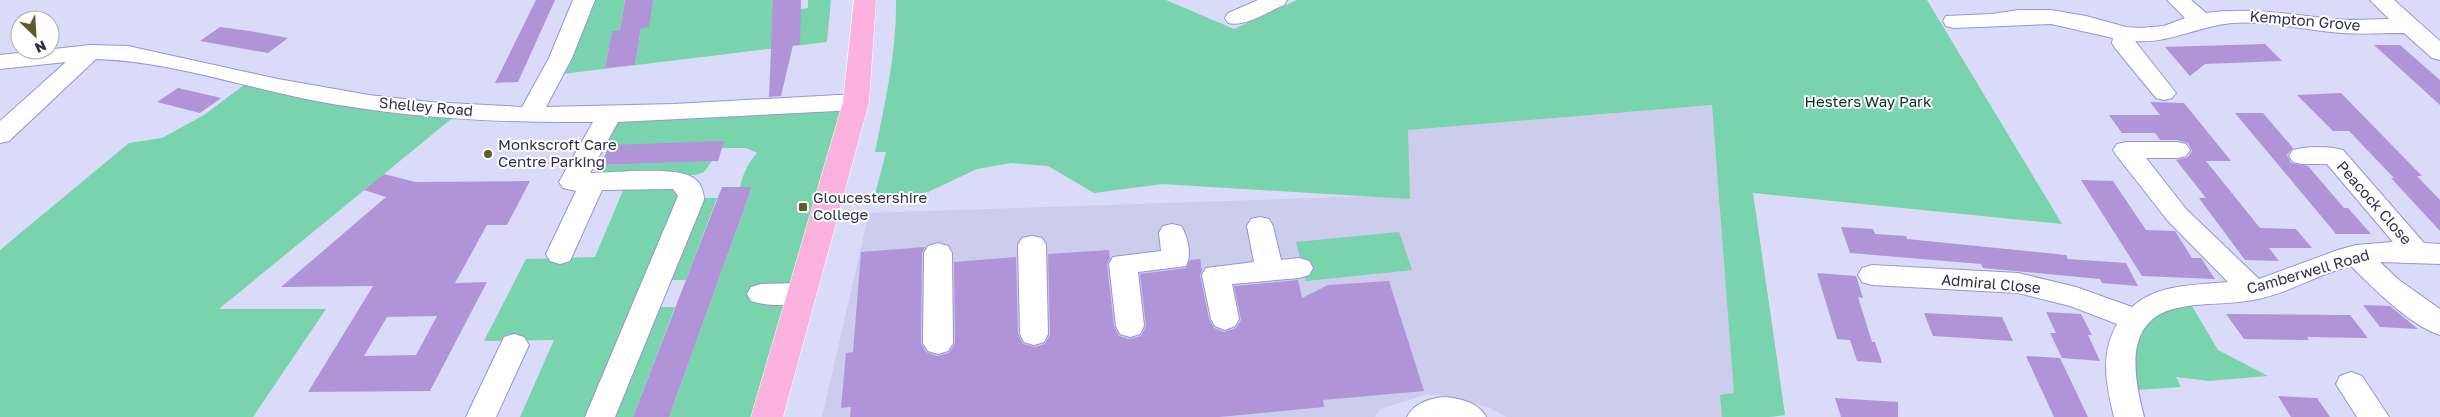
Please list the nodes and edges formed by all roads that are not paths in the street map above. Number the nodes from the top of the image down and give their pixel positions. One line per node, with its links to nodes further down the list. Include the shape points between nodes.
1 (584, 0): 18 (street, via 554,75)
2 (865, 0): 17 (main road)
3 (1276, 0): 7 (street)
4 (2048, 0): 8 (street)
5 (2178, 0): 9 (street)
6 (2381, 0): 11 (street)
7 (1236, 18)
8 (2067, 19): 10 (street, Kempton Grove, via 2034,17); 12 (street, Kempton Grove)
9 (2202, 20): 11 (street, Kempton Grove, via 2250,16 2334,26); 12 (street, Kempton Grove, via 2167,32)
10 (1954, 21)
11 (2409, 26): 14 (street)
12 (2125, 34): 16 (street, via 2123,43)
13 (90, 52): 15 (street, Shelley Road); 18 (street, Shelley Road, via 128,53 368,103); 20 (street)
14 (2440, 53)
15 (0, 62)
16 (2164, 93)
17 (856, 102): 19 (street, Shelley Road); 35 (main road)
18 (530, 114): 19 (street, Shelley Road)
19 (609, 115): 23 (street, via 572,182)
20 (0, 136)
21 (2178, 150): 34 (street, via 2126,150 2178,215)
22 (2302, 156): 27 (street, Peacock Close, via 2334,156)
23 (593, 182): 29 (street); 46 (street, via 676,180 683,182 691,194)
24 (1260, 226): 32 (street)
25 (1172, 233): 40 (street, via 1176,259 1123,264)
26 (1032, 245): 41 (street)
27 (2428, 252): 30 (street, Camberwell Road)
28 (938, 253): 42 (street)
29 (560, 254)
30 (2356, 255): 34 (street, Camberwell Road, via 2322,265 2292,280); 39 (street, via 2389,287)
31 (1299, 268): 32 (street)
32 (1269, 271): 37 (street, via 1216,275)
33 (1872, 274): 38 (street, Admiral Close, via 2018,283 2076,297)
34 (2253, 290): 38 (street, Camberwell Road, via 2171,298)
35 (800, 293): 36 (street); 47 (main road)
36 (761, 294)
37 (1225, 319)
38 (2136, 319): 50 (street, Camberwell Road, via 2120,350 2122,390)
39 (2440, 324)
40 (1130, 326)
41 (1034, 334)
42 (938, 343)
43 (514, 345): 45 (street)
44 (2350, 384): 51 (street)
45 (481, 417)
46 (600, 417)
47 (768, 417)
48 (1422, 417): 49 (street, via 1442,409)
49 (1471, 417)
50 (2129, 417)
51 (2374, 417)

